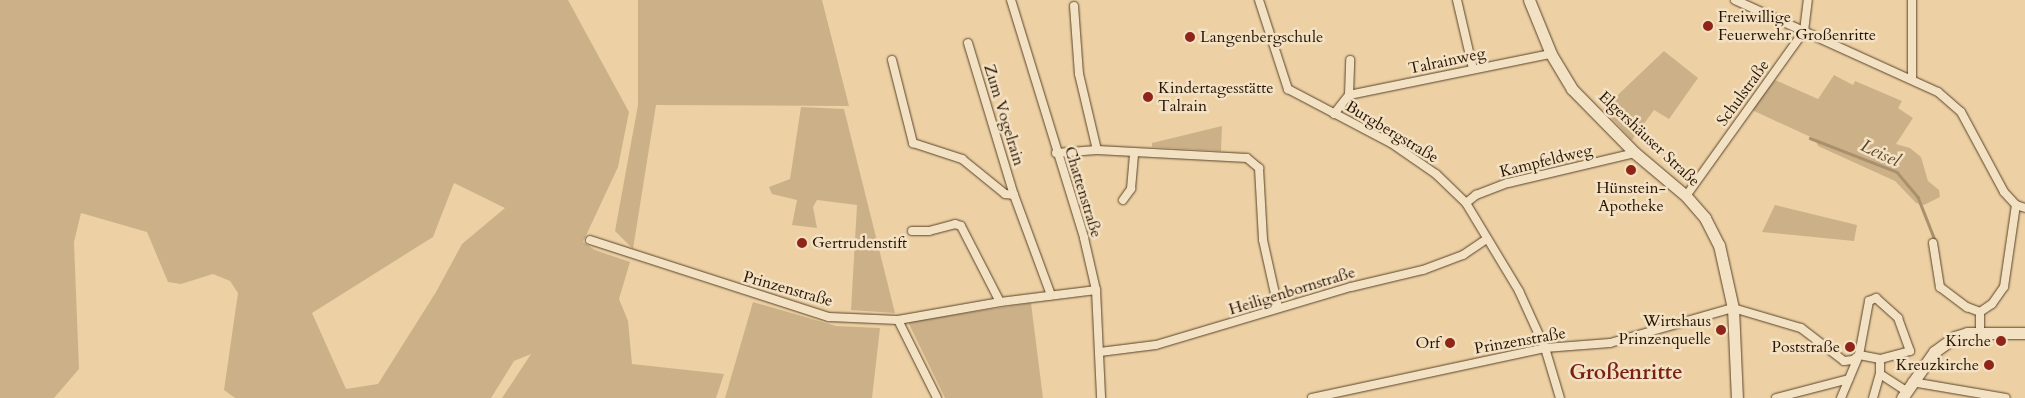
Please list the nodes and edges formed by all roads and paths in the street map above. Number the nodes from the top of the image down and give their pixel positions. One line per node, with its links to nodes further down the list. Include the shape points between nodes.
1 (1011, 0): 20 (street, Chattenstraße)
2 (1259, 0): 17 (street, Burgbergstraße, via 1288,89)
3 (1457, 0): 14 (street)
4 (1529, 0): 11 (street, Elgershäuser Straße)
5 (1735, 0): 9 (street)
6 (1808, 0): 9 (street, Schulstraße)
7 (1912, 0): 15 (street)
8 (1074, 6): 18 (street, via 1079,74)
9 (1804, 31): 15 (street); 23 (street, Schulstraße)
10 (968, 43): 22 (street, Zum Vogelrain)
11 (1551, 54): 14 (street, Talrainweg); 21 (street, Elgershäuser Straße, via 1572,89)
12 (892, 60): 22 (street, Zum Vogelrain, via 913,143 962,159 1005,194)
13 (1350, 60): 16 (street)
14 (1473, 69): 16 (street, Talrainweg)
15 (1912, 79): 26 (street, via 1938,92 1961,112 2004,192)
16 (1349, 95): 17 (street)
17 (1334, 114): 25 (street, Burgbergstraße, via 1390,143 1428,169)
18 (1097, 150): 19 (street); 20 (street)
19 (1134, 152): 24 (street, via 1131,189); 35 (street, via 1247,158 1259,168 1263,240)
20 (1056, 153): 32 (street, Chattenstraße, via 1084,238)
21 (1635, 153): 23 (street, Elgershäuser Straße); 25 (street, Kampfeldweg, via 1508,183 1476,195)
22 (1014, 195): 33 (street, Zum Vogelrain)
23 (1686, 196): 36 (street, Elgershäuser Straße, via 1705,218 1719,245)
24 (1123, 200)
25 (1466, 203): 29 (street, Burgbergstraße)
26 (2016, 205): 27 (street); 37 (street, via 2004,287 1992,304)
27 (2025, 208)
28 (912, 231): 34 (street, via 929,231 955,224 961,226)
29 (1486, 239): 35 (street, Heiligenbornstraße, via 1463,255 1423,270); 41 (street, Burgbergstraße, via 1519,291)
30 (590, 240): 38 (street, Prinzenstraße, via 829,317)
31 (1933, 243): 37 (street, via 1940,287 1967,307)
32 (1096, 290): 33 (street, Prinzenstraße); 42 (street, Chattenstraße)
33 (1051, 295): 34 (street, Prinzenstraße)
34 (1000, 302): 38 (street, Prinzenstraße)
35 (1278, 307): 42 (street, Heiligenbornstraße, via 1156,345)
36 (1733, 308): 41 (street, Prinzenstraße, via 1610,343); 43 (street, via 1801,328 1844,360 1853,360); 52 (street, Elgershäuser Straße)
37 (1980, 312): 39 (street)
38 (898, 320): 48 (street)
39 (1980, 333): 40 (street); 47 (street, via 1967,333 1944,343)
40 (2025, 333)
41 (1545, 348): 50 (street, Prinzenstraße); 51 (street, Burgbergstraße)
42 (1100, 352): 49 (street, Chattenstraße)
43 (1859, 355): 44 (street); 44 (street, via 1870,298 1882,300 1898,318 1910,351); 46 (street)
44 (1880, 359): 45 (street)
45 (1880, 374): 47 (street); 55 (street)
46 (1849, 380): 53 (street); 54 (street)
47 (1906, 390): 56 (street)
48 (937, 398)
49 (1101, 398)
50 (1312, 398)
51 (1560, 398)
52 (1737, 398)
53 (1776, 398)
54 (1841, 398)
55 (1873, 398)
56 (2006, 398)

